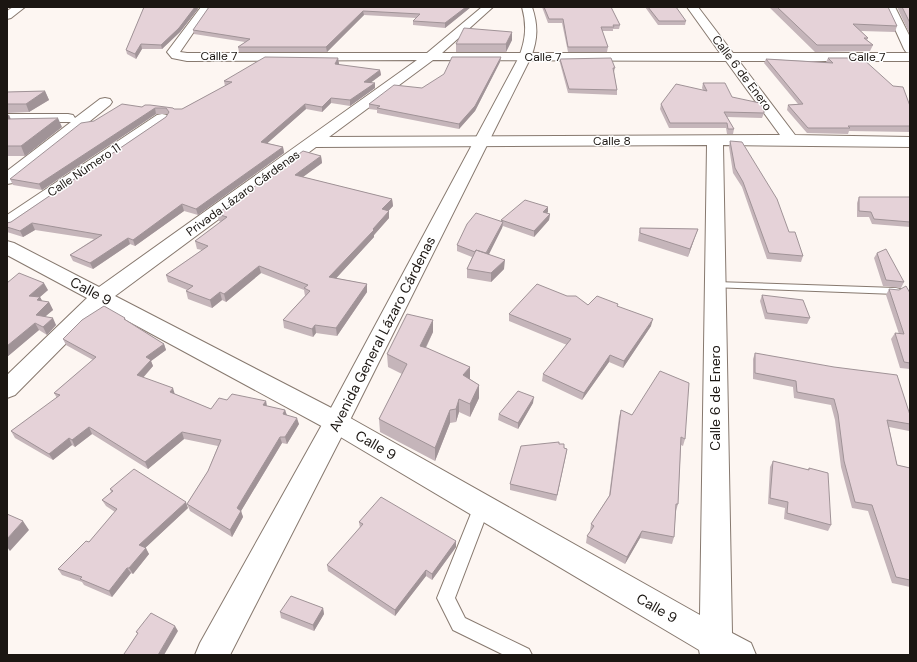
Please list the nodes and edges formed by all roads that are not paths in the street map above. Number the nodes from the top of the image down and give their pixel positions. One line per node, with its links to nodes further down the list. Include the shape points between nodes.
1 (20, 7): 7 (street)
2 (206, 7): 9 (street, Calle 7, via 173,52 176,55)
3 (488, 7): 9 (street, Privada Lázaro Cárdenas)
4 (527, 7): 12 (street, Avenida General Lázaro Cárdenas, via 532,40)
5 (692, 7): 10 (street, Calle 6 de Enero)
6 (890, 7): 8 (street)
7 (7, 16)
8 (909, 46)
9 (432, 55): 12 (street, Calle 7); 19 (street, Privada Lázaro Cárdenas)
10 (730, 57): 11 (street, Calle 7); 12 (street, Calle 7); 18 (street, Calle 6 de Enero)
11 (910, 57)
12 (525, 58): 20 (street, Avenida General Lázaro Cárdenas)
13 (105, 102): 22 (street)
14 (7, 118): 15 (street)
15 (68, 118)
16 (162, 118): 23 (street, Calle Número 11)
17 (715, 140): 18 (street, Calle 8); 20 (street, Calle 8); 25 (street, Calle 6 de Enero)
18 (791, 140): 21 (street, Calle 8)
19 (314, 142): 20 (street, Calle 8); 27 (street, Privada Lázaro Cárdenas)
20 (480, 142): 29 (street, Avenida General Lázaro Cárdenas)
21 (910, 142)
22 (7, 179)
23 (7, 223)
24 (7, 247): 27 (street, Calle 9)
25 (715, 285): 26 (lane); 31 (street, Calle 6 de Enero)
26 (896, 291)
27 (100, 296): 28 (street, Privada Lázaro Cárdenas); 29 (street, Calle 9)
28 (7, 389)
29 (336, 422): 30 (street, Calle 9); 32 (street, Avenida General Lázaro Cárdenas)
30 (482, 506): 31 (street, Calle 9); 33 (lane, via 446,598 459,624)
31 (716, 648): 34 (street, Calle 9)
32 (216, 654)
33 (523, 655)
34 (739, 655)

